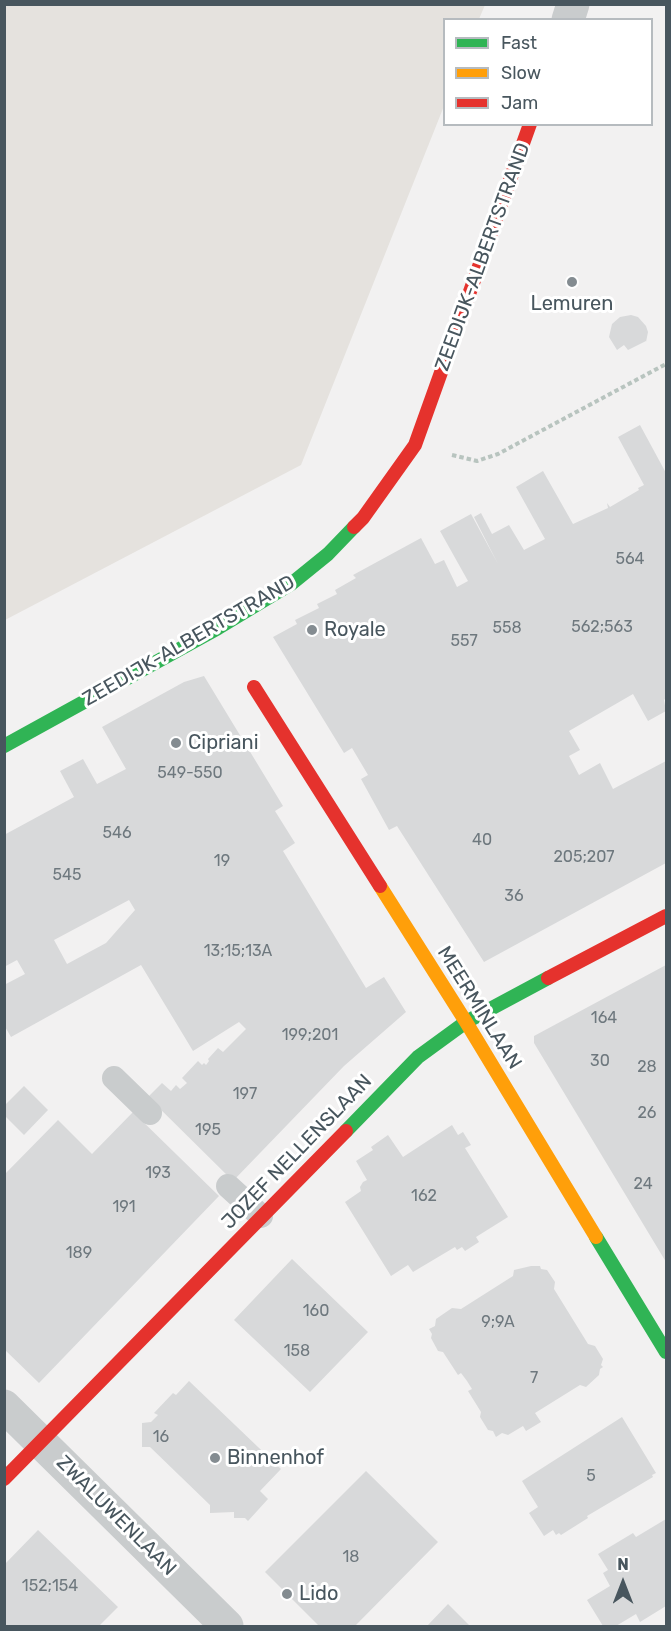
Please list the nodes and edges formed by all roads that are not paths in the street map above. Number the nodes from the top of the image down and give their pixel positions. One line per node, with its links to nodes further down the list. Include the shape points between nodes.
1 (530, 126): 3 (street, ZEEDIJK-ALBERTSTRAND, via 415,445 363,518 328,555 291,584)
2 (254, 687): 5 (street, MEERMINLAAN)
3 (4, 746)
4 (666, 916): 5 (street, JOZEF NELLENSLAAN)
5 (466, 1022): 9 (street, JOZEF NELLENSLAAN, via 418,1057); 10 (street, MEERMINLAAN)
6 (114, 1078): 7 (lane)
7 (150, 1113)
8 (228, 1186): 9 (lane)
9 (261, 1216): 12 (street, JOZEF NELLENSLAAN)
10 (666, 1352)
11 (4, 1406): 12 (street, ZWALUWENLAAN)
12 (41, 1442): 13 (street, JOZEF NELLENSLAAN); 14 (street, ZWALUWENLAAN)
13 (4, 1479)
14 (227, 1626)

